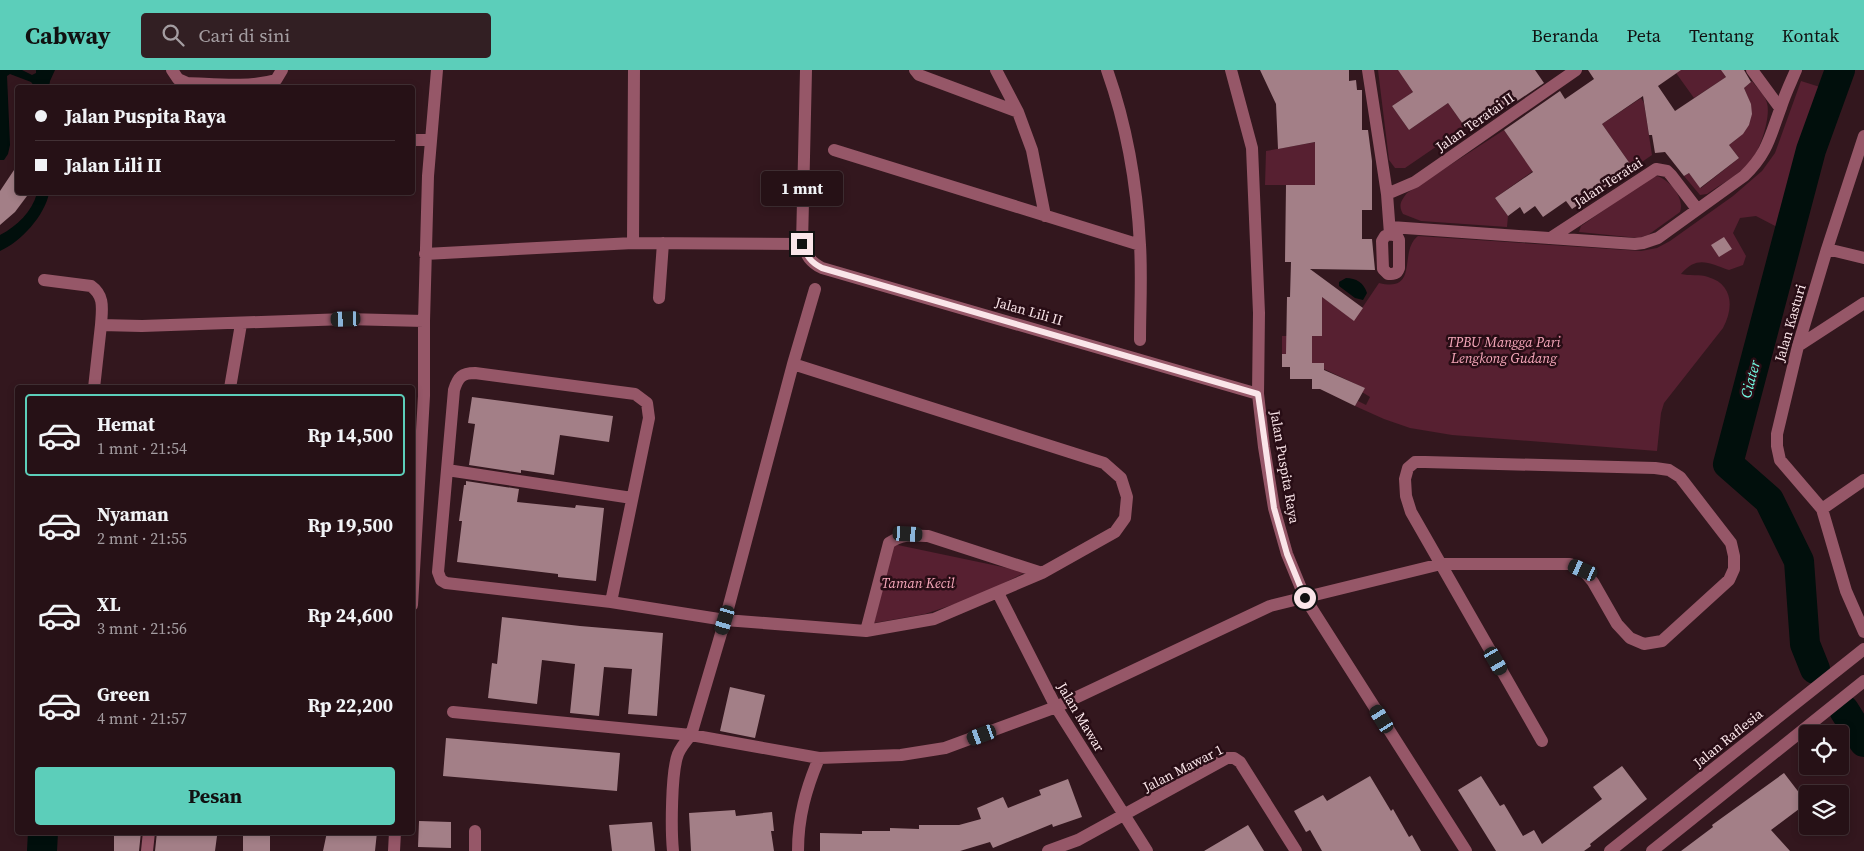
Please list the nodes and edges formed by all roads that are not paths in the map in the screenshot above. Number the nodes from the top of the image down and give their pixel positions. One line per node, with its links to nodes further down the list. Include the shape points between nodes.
1 (172, 70): 2 (street, via 178,79 187,83 249,85 276,80)
2 (282, 70)
3 (436, 70): 18 (street)
4 (634, 70): 25 (street)
5 (806, 70): 26 (street)
6 (915, 70): 15 (street, via 919,75)
7 (996, 70): 15 (street)
8 (1107, 70): 27 (street, via 1132,169)
9 (1231, 70): 43 (street, Jalan Puspita Raya, via 1252,148 1259,313)
10 (1368, 70): 20 (street)
11 (1576, 70): 20 (street, Jalan Teratai II, via 1415,182)
12 (1752, 70): 14 (street)
13 (1796, 70): 14 (street)
14 (1780, 108): 21 (street, via 1769,142 1755,166)
15 (1018, 112): 22 (street, via 1032,150)
16 (1864, 136): 28 (street, Jalan Kasturi)
17 (415, 140): 18 (street)
18 (430, 140): 29 (street)
19 (834, 150): 22 (street)
20 (1387, 194): 23 (street, via 1391,231)
21 (1697, 210): 23 (street, via 1665,234 1642,243); 23 (street, Jalan Teratai, via 1671,175 1656,169)
22 (1046, 216): 27 (street)
23 (1552, 237)
24 (664, 242): 25 (street); 26 (street); 33 (street)
25 (633, 243): 29 (street)
26 (802, 244): 43 (street, Jalan Lili II, via 813,264 822,268)
27 (1140, 245): 38 (street)
28 (1827, 249): 30 (street); 39 (street, Jalan Kasturi)
29 (425, 254): 35 (street)
30 (1864, 258)
31 (44, 280): 37 (street, via 95,288 102,302)
32 (815, 289): 40 (street)
33 (659, 298)
34 (1864, 303): 39 (street)
35 (424, 321): 36 (street, via 346,319); 48 (street, via 424,396)
36 (241, 324): 37 (street); 42 (street)
37 (101, 325): 41 (street)
38 (1140, 340)
39 (1798, 346): 47 (street, Jalan Kasturi, via 1777,446 1780,460)
40 (792, 364): 50 (street, via 1104,463 1121,478 1126,498 1125,518 1115,532); 54 (street)
41 (94, 385)
42 (231, 385)
43 (1258, 394): 52 (street, Jalan Puspita Raya, via 1274,508 1287,554)
44 (447, 470): 46 (street); 46 (street, via 454,390 461,375 475,373 634,394 647,403 649,418); 53 (street, via 438,572 441,580 451,584)
45 (1864, 480): 47 (street)
46 (632, 498): 53 (street)
47 (1822, 509): 56 (street, Jalan Kasturi, via 1844,586)
48 (415, 553)
49 (1441, 564): 49 (street, via 1570,564 1583,570 1594,582 1617,624 1630,638 1644,644 1662,641 1729,580 1734,569 1734,556 1731,543 1680,477 1669,470 1415,462 1408,468 1405,479 1406,496 1411,512); 52 (street); 62 (street)
50 (1042, 573): 51 (street); 55 (street, via 928,536 908,534 897,537 888,543)
51 (998, 593): 55 (street, via 934,619); 59 (street, Jalan Mawar)
52 (1305, 598): 59 (street, via 1270,606); 76 (street, Jalan Puspita Raya)
53 (611, 602): 54 (street)
54 (725, 620): 55 (street); 61 (street)
55 (866, 631)
56 (1864, 632)
57 (1864, 649): 77 (street, Jalan Raflesia)
58 (1864, 682): 78 (street)
59 (1056, 708): 63 (street, via 945,748 901,755); 64 (street, Jalan Mawar)
60 (453, 712): 61 (street)
61 (690, 735): 63 (street); 71 (street, via 677,756)
62 (1542, 741)
63 (819, 758): 72 (street, via 806,788 798,829)
64 (1125, 815): 73 (street, via 1078,840); 74 (street, Jalan Mawar); 75 (street, Jalan Mawar 1, via 1227,758 1234,758 1240,762)
65 (475, 831): 70 (street)
66 (149, 835): 68 (street)
67 (395, 835): 69 (street)
68 (147, 851)
69 (394, 851)
70 (475, 851)
71 (673, 851)
72 (798, 851)
73 (1048, 851)
74 (1147, 851)
75 (1296, 851)
76 (1466, 851)
77 (1610, 851)
78 (1652, 851)

